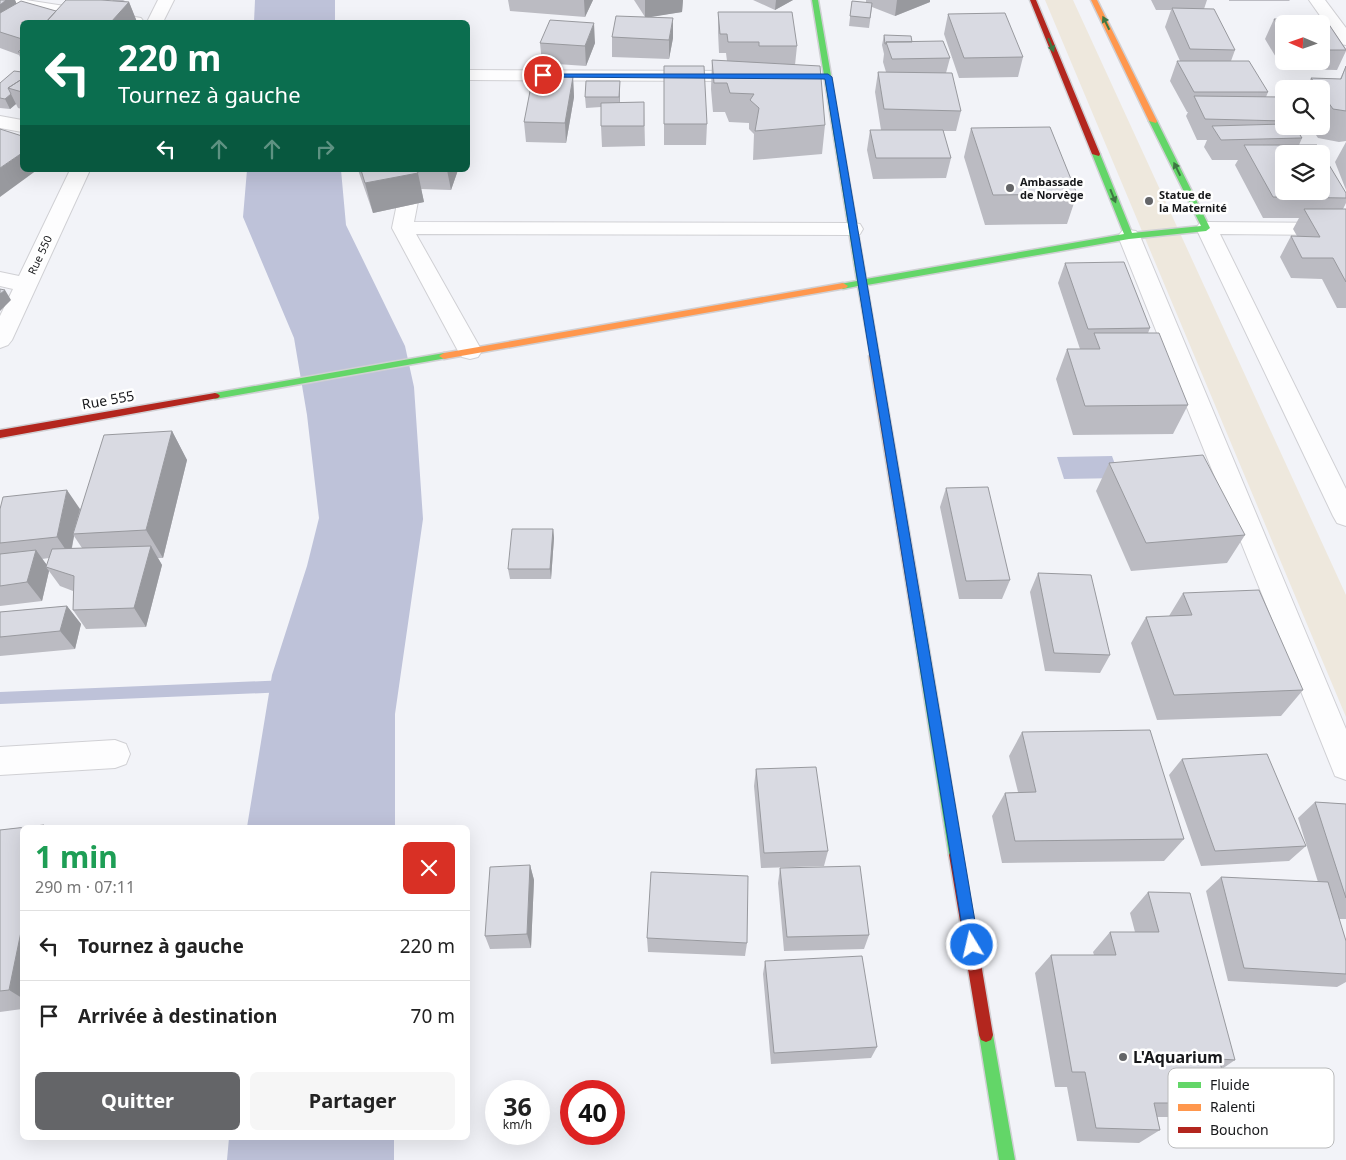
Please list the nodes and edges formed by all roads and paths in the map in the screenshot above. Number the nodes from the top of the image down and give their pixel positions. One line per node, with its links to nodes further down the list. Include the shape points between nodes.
1 (166, 0): 8 (street)
2 (815, 0): 13 (street)
3 (1032, 0): 22 (street, one-way to 22)
4 (1094, 0): 19 (street, one-way to 4)
5 (1317, 0): 9 (street)
6 (0, 1): 7 (street)
7 (122, 20)
8 (156, 20)
9 (1346, 40)
10 (470, 75): 11 (street)
11 (770, 76)
12 (808, 77): 13 (street)
13 (828, 77): 20 (street)
14 (0, 122): 15 (street)
15 (20, 126)
16 (79, 172): 25 (street, Rue 550)
17 (414, 172): 18 (street)
18 (402, 228): 20 (street); 27 (street)
19 (1206, 228): 21 (street); 22 (street, Rue 555); 29 (street)
20 (853, 229): 24 (street)
21 (1346, 229)
22 (1129, 236): 24 (street, Rue 555); 32 (street)
23 (0, 279): 25 (street)
24 (862, 282): 27 (street, Rue 555); 33 (street)
25 (26, 285): 26 (street, Rue 550)
26 (0, 340)
27 (470, 351): 28 (street, Rue 555)
28 (0, 434)
29 (1346, 516)
30 (115, 754): 31 (street)
31 (0, 761)
32 (1346, 766)
33 (1007, 1160)

